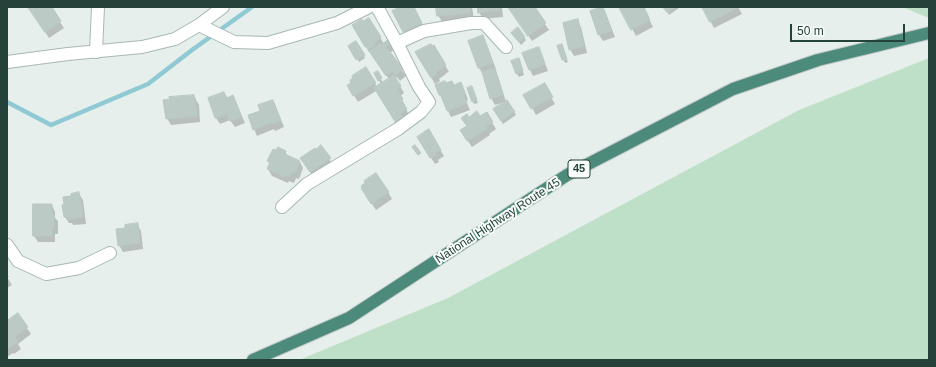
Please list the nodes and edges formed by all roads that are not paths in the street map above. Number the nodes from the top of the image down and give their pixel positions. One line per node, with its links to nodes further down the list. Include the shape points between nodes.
1 (98, 7): 9 (street)
2 (223, 7): 5 (street)
3 (369, 7): 5 (street, via 337,23 268,43 234,42)
4 (377, 7): 7 (street)
5 (202, 27): 9 (street, via 175,39 142,47)
6 (929, 34): 14 (highway, National Highway Route 45 / 45, via 818,60 733,89 567,175 349,318)
7 (397, 43): 8 (street, via 424,31 484,23); 11 (street, via 429,102 421,112 398,129 306,184)
8 (506, 47)
9 (96, 52): 10 (street)
10 (7, 62)
11 (282, 207)
12 (7, 245): 13 (street, via 18,261 46,274 79,268)
13 (110, 253)
14 (253, 360)

